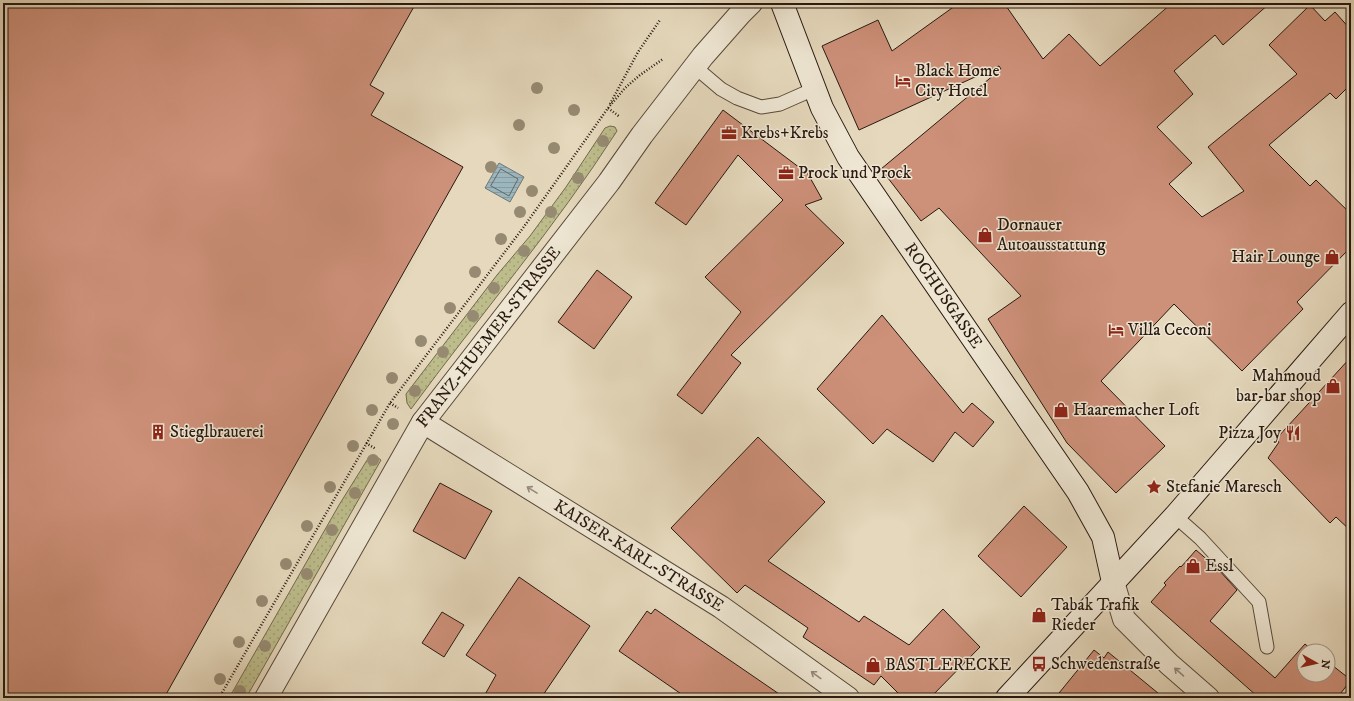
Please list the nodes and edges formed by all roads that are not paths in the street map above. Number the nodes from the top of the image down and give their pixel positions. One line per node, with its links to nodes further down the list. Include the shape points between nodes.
1 (751, 3): 3 (street, FRANZ-HUEMER-STRASSE)
2 (782, 3): 4 (street, ROCHUSGASSE)
3 (695, 68): 4 (lane, via 721,89 761,107 780,104); 6 (street, FRANZ-HUEMER-STRASSE)
4 (814, 89): 8 (street, ROCHUSGASSE, via 848,157 1078,492 1103,537)
5 (1351, 313): 7 (street)
6 (423, 422): 10 (street, FRANZ-HUEMER-STRASSE); 11 (street, KAISER-KARL-STRASSE, one-way to 6, via 721,607)
7 (1175, 516): 8 (street); 9 (lane, via 1200,538 1259,602)
8 (1113, 582): 12 (street); 13 (street, one-way to 8, via 1124,619)
9 (1267, 647)
10 (266, 698)
11 (848, 698)
12 (1008, 698)
13 (1208, 698)

